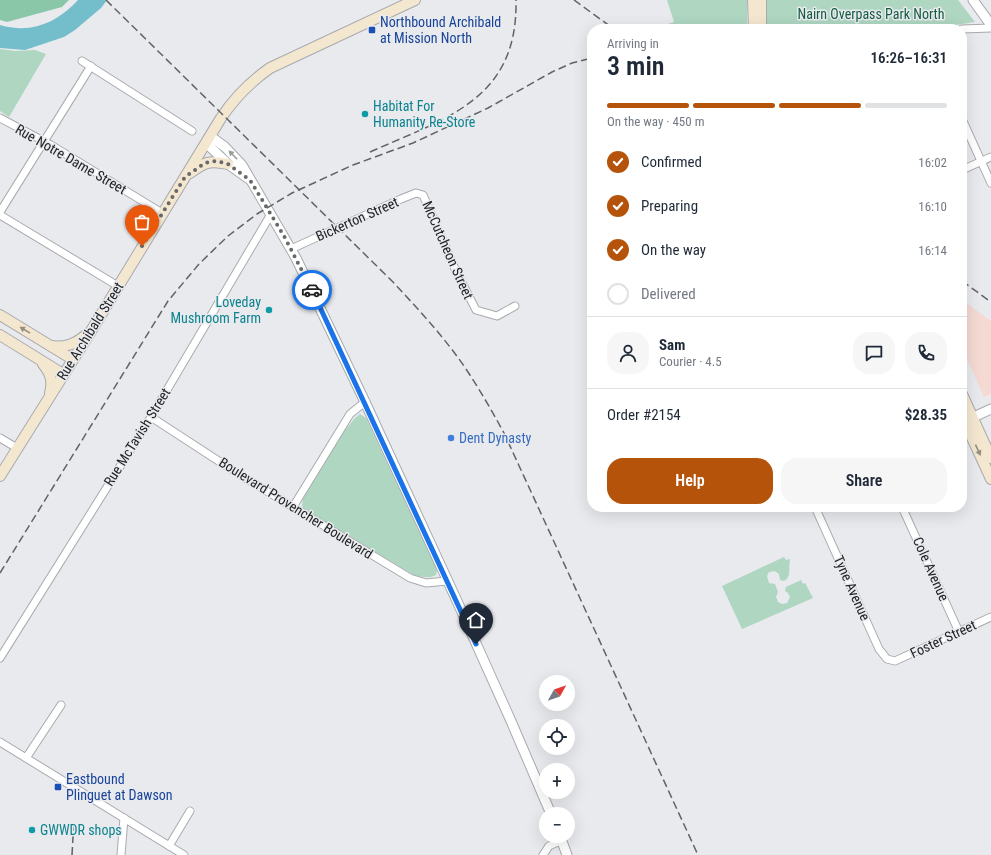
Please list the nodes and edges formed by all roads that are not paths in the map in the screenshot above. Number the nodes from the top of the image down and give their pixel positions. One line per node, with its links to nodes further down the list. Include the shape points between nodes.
1 (406, 0): 6 (main road, Rue Archibald Street)
2 (414, 0): 6 (main road, Rue Archibald Street)
3 (753, 0): 7 (main road)
4 (761, 0): 8 (main road)
5 (973, 0): 9 (street)
6 (395, 9): 17 (main road, Rue Archibald Street, via 270,68 255,78 237,96)
7 (754, 24)
8 (761, 24)
9 (991, 25)
10 (991, 28): 11 (street)
11 (967, 29)
12 (82, 61): 13 (street)
13 (91, 66): 16 (street); 18 (street)
14 (0, 118): 18 (street, Rue Notre Dame Street)
15 (967, 130): 20 (street)
16 (192, 131)
17 (208, 139): 21 (street); 23 (main road, Rue Archibald Street); 24 (street, one-way to 17, via 239,162 217,140)
18 (44, 142): 27 (street); 28 (street, Rue Notre Dame Street)
19 (991, 157): 20 (street)
20 (981, 162): 22 (street); 25 (street)
21 (228, 164): 23 (main road, via 216,161 205,163); 24 (street)
22 (967, 168)
23 (185, 177): 28 (main road, Rue Archibald Street)
24 (250, 180): 29 (street)
25 (991, 183)
26 (423, 195): 30 (street, Bickerton Street, via 416,193 401,199); 32 (street, McCutcheon Street, via 476,310 497,316)
27 (0, 213): 31 (street)
28 (162, 213): 31 (main road, Rue Archibald Street)
29 (272, 214): 30 (street); 43 (street, Rue McTavish Street)
30 (291, 249): 41 (street)
31 (118, 286): 34 (main road, Rue Archibald Street)
32 (515, 306)
33 (0, 315): 36 (main road, one-way to 33)
34 (91, 331): 36 (main road, via 71,344); 38 (main road, Rue Archibald Street)
35 (0, 335): 37 (main road)
36 (49, 345): 38 (main road)
37 (39, 359): 39 (main road); 40 (main road, via 52,379)
38 (72, 359): 39 (main road, Rue Archibald Street)
39 (63, 374): 40 (main road, Rue Archibald Street)
40 (48, 399): 48 (main road, Rue Archibald Street)
41 (365, 402): 52 (street, via 350,414); 55 (street)
42 (991, 409): 44 (street)
43 (151, 417): 52 (street, Boulevard Provencher Boulevard); 58 (street, Rue McTavish Street)
44 (967, 418)
45 (967, 422): 49 (main road)
46 (967, 424): 51 (main road, one-way to 51)
47 (0, 438): 48 (street)
48 (17, 448): 50 (main road, Rue Archibald Street)
49 (991, 458)
50 (0, 476)
51 (991, 479)
52 (293, 507): 55 (street, Boulevard Provencher Boulevard, via 410,578 426,583)
53 (818, 512): 59 (street, Tyne Avenue, via 880,649 887,658)
54 (904, 512): 57 (street, Cole Avenue)
55 (447, 581): 63 (street)
56 (991, 617): 57 (street, Foster Street)
57 (959, 632): 59 (street, Foster Street)
58 (0, 658)
59 (895, 662)
60 (61, 705): 62 (street)
61 (0, 742): 62 (street)
62 (26, 758): 65 (street)
63 (548, 807)
64 (190, 811): 68 (street)
65 (124, 818): 68 (street); 69 (street)
66 (554, 843): 71 (street)
67 (563, 843): 72 (street)
68 (170, 846): 70 (street)
69 (121, 855)
70 (184, 855)
71 (543, 855)
72 (567, 855)

